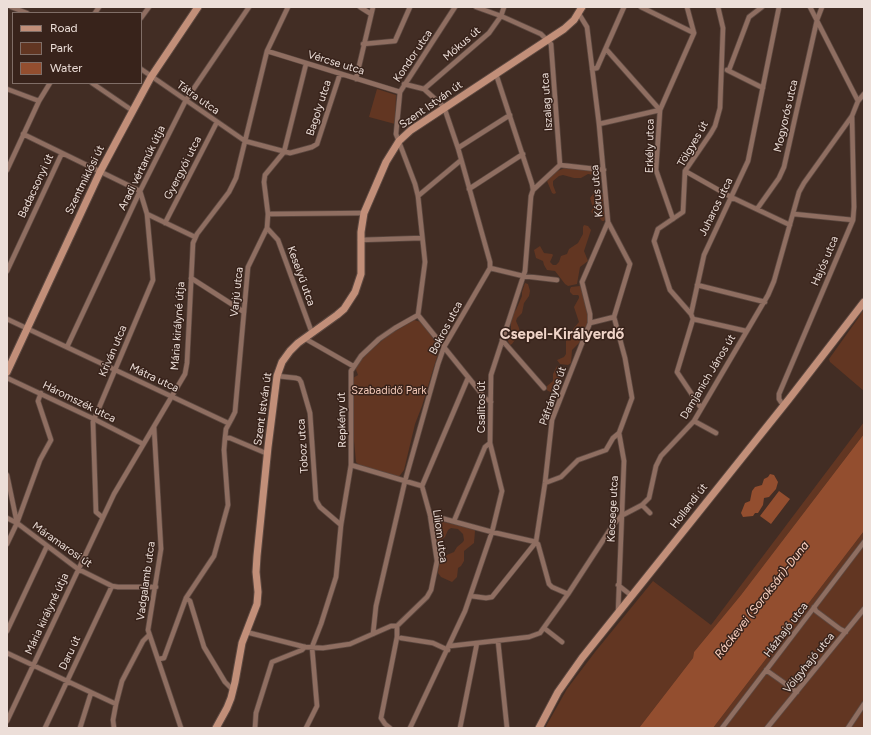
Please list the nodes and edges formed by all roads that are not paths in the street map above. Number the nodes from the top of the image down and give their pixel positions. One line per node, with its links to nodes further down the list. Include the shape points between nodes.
1 (11, 7): 21 (street)
2 (149, 7): 24 (street)
3 (198, 7): 38 (street, Szentmiklósi út)
4 (249, 7): 48 (street, Aradi vértanúk útja)
5 (288, 7): 30 (street, Mária királyné útja)
6 (360, 7): 22 (street)
7 (373, 7): 22 (street)
8 (410, 7): 28 (street, via 395,41)
9 (455, 7): 42 (street, Kondor utca)
10 (476, 7): 23 (street)
11 (504, 7): 23 (street, Mókus út)
12 (624, 7): 29 (street)
13 (641, 7): 26 (street)
14 (687, 7): 26 (street)
15 (718, 7): 33 (street, Tölgyes út, via 723,28)
16 (762, 7): 35 (street, via 749,17)
17 (780, 7): 43 (street, Juharos utca)
18 (810, 7): 25 (street)
19 (822, 7): 25 (street, Mogyorós utca)
20 (580, 10): 27 (street, Szent István út, via 569,25); 32 (street, Kórus utca, via 586,27)
21 (24, 12)
22 (371, 14): 28 (street)
23 (501, 16): 27 (street, via 541,34); 45 (street, Mókus út, via 490,33)
24 (142, 17)
25 (817, 20): 49 (street); 76 (street, Mogyorós utca, via 784,167)
26 (694, 33): 53 (street, Erkély utca)
27 (548, 40): 37 (street, Szent István út); 66 (street, Iszalag utca, via 552,47)
28 (363, 44): 39 (street)
29 (606, 49): 32 (street, via 597,68); 53 (street)
30 (267, 51): 31 (street, Vércse utca); 59 (street, Mária királyné útja)
31 (306, 64): 36 (street, Vércse utca); 62 (street, Varjú utca)
32 (592, 69): 57 (street, Kórus utca)
33 (721, 69): 35 (street); 70 (street, Tölgyes út, via 721,100 715,126)
34 (142, 70): 38 (street, Tátra utca)
35 (728, 70): 43 (street)
36 (340, 74): 39 (street, Vércse utca); 62 (street, Bagoly utca, via 317,144 290,153)
37 (496, 74): 51 (street, Szent István út); 54 (street, Csalitos út)
38 (151, 77): 48 (street, Tátra utca); 52 (street, Szentmiklósi út)
39 (356, 79): 46 (street, Vércse utca)
40 (49, 84): 50 (street)
41 (94, 84): 52 (street)
42 (404, 84): 45 (street); 46 (street, Kondor utca)
43 (763, 88): 75 (street, Juharos utca, via 748,161)
44 (7, 89): 50 (street)
45 (424, 89): 51 (street)
46 (400, 92): 60 (street, Kondor utca, via 396,134)
47 (864, 94): 49 (street, Damjanich János út)
48 (186, 100): 56 (street, Tátra utca); 73 (street, Aradi vértanúk útja)
49 (858, 100): 55 (street, Damjanich János út)
50 (39, 101): 58 (street)
51 (444, 107): 60 (street, Szent István út, via 411,130); 61 (street)
52 (133, 110): 69 (street, Szentmiklósi út)
53 (660, 110): 57 (street); 81 (street, Erkély utca, via 657,173)
54 (510, 115): 61 (street); 64 (street, Csalitos út)
55 (852, 116): 80 (street, Damjanich János út, via 804,183); 82 (street, Hajós utca)
56 (217, 122): 59 (street, Tátra utca); 84 (street, Gyergyói utca)
57 (599, 124): 68 (street, Kórus utca)
58 (23, 134): 63 (street); 67 (street)
59 (245, 141): 62 (street, Bagoly utca); 87 (street, Mária királyné útja, via 233,185)
60 (399, 142): 74 (street); 77 (street, Szent István út, via 383,167)
61 (458, 148): 65 (street)
62 (284, 152): 79 (street, Varjú utca, via 265,175)
63 (62, 153): 69 (street); 91 (street, Badacsonyi út)
64 (523, 154): 71 (street); 72 (street, Csalitos út)
65 (460, 161): 71 (street); 74 (street)
66 (560, 165): 68 (street); 72 (street)
67 (7, 170)
68 (604, 170): 83 (street, Kórus utca)
69 (100, 172): 73 (street); 104 (street, Szentmiklósi út)
70 (685, 172): 75 (street); 81 (street, Tölgyes út, via 683,212)
71 (469, 188): 90 (street)
72 (533, 190): 92 (street, Csalitos út)
73 (140, 191): 78 (street, Kriván utca); 109 (street, Aradi vértanúk útja)
74 (418, 196): 88 (street)
75 (731, 197): 76 (street); 95 (street, Juharos utca, via 706,247)
76 (757, 209): 85 (street)
77 (364, 213): 79 (street); 89 (street, Szent István út)
78 (147, 214): 84 (street); 112 (street, Kriván utca, via 153,280)
79 (268, 214): 86 (street, Varjú utca)
80 (794, 214): 82 (street); 85 (street, Damjanich János út)
81 (673, 219): 100 (street, Tölgyes út, via 658,229 654,241 670,290)
82 (852, 220): 121 (street, Hajós utca, via 779,394)
83 (608, 222): 101 (street, Kórus utca, via 630,264); 103 (street, Páfrányos út, via 582,282)
84 (165, 223): 87 (street)
85 (790, 225): 96 (street, Damjanich János út, via 774,281)
86 (268, 228): 98 (street, Varjú utca, via 249,265); 106 (street, Keselyű utca, via 278,240)
87 (195, 237): 93 (street, Mária királyné útja)
88 (422, 238): 89 (street); 99 (street, via 425,268)
89 (360, 240): 106 (street, Szent István út, via 361,274 355,292 344,309)
90 (490, 268): 92 (street); 110 (street, Bokros utca)
91 (7, 271)
92 (523, 276): 94 (street); 108 (street, Csalitos út)
93 (191, 278): 98 (street); 119 (street, Mária királyné útja, via 186,369)
94 (557, 280)
95 (697, 285): 96 (street); 100 (street, Juharos utca)
96 (765, 302): 105 (street, Damjanich János út)
97 (864, 302): 121 (street, Hollandi út)
98 (244, 312): 125 (street, Varjú utca, via 234,412)
99 (418, 315): 110 (street); 111 (street, via 379,339)
100 (692, 316): 105 (street); 122 (street, Juharos utca, via 677,372)
101 (614, 317): 103 (street); 127 (street, via 632,398)
102 (7, 319): 104 (street, Mátra utca)
103 (590, 323): 136 (street, Páfrányos út, via 552,420)
104 (27, 328): 109 (street, Mátra utca); 113 (street, Szentmiklósi út)
105 (746, 331): 122 (street, Damjanich János út)
106 (312, 333): 107 (street, Szent István út)
107 (304, 338): 111 (street); 114 (street, Szent István út, via 286,356)
108 (502, 340): 117 (street); 120 (street, Csalitos út, via 491,375)
109 (67, 347): 112 (street, Mátra utca)
110 (444, 347): 116 (street); 135 (street, Bokros utca)
111 (353, 366): 133 (street, Repkény út, via 350,376)
112 (116, 370): 119 (street, Mátra utca); 123 (street, Kriván utca)
113 (7, 372)
114 (277, 376): 132 (street, Szent István út); 146 (street, Toboz utca, via 296,378 301,382 310,413 316,500 320,507)
115 (7, 378): 118 (street, Háromszék utca)
116 (468, 378): 120 (street); 137 (street)
117 (544, 388)
118 (42, 394): 123 (street, Háromszék utca); 145 (street, via 38,401 51,440 40,460)
119 (172, 396): 125 (street, Mátra utca); 126 (street, Mária királyné útja)
120 (491, 402): 130 (street, Csalitos út)
121 (783, 405): 158 (street, Hollandi út)
122 (701, 408): 124 (street, Damjanich János út)
123 (94, 418): 131 (street, Háromszék utca); 142 (street, Kriván utca, via 96,512)
124 (694, 421): 128 (street); 138 (street, Damjanich János út, via 661,456 656,466 649,498)
125 (228, 423): 129 (street, Varjú utca)
126 (154, 427): 131 (street, Mária királyné útja); 155 (street, Vadgalamb utca, via 162,537)
127 (619, 433): 136 (street, via 606,450 578,460 561,477); 141 (street, Kecsege utca, via 624,461)
128 (716, 433)
129 (225, 438): 132 (street); 159 (street, Varjú utca, via 228,504 214,556)
130 (490, 443): 144 (street, via 485,447); 147 (street, Csalitos út, via 502,491)
131 (143, 444): 142 (street, Mária királyné útja)
132 (268, 454): 166 (street, Szent István út, via 257,561 258,597)
133 (351, 465): 135 (street); 146 (street, Repkény út)
134 (7, 475): 145 (street)
135 (405, 481): 137 (street); 168 (street, Bokros utca, via 376,606)
136 (545, 483): 148 (street, Páfrányos út)
137 (422, 486): 140 (street, Liliom utca)
138 (642, 505): 139 (street); 141 (street)
139 (650, 513)
140 (430, 515): 144 (street); 163 (street, Liliom utca, via 437,561 431,590 427,597)
141 (621, 516): 153 (street, Kecsege utca); 156 (street)
142 (102, 517): 152 (street, Mária királyné útja)
143 (7, 518): 145 (street, Máramarosi út)
144 (454, 521): 147 (street)
145 (17, 523): 150 (street); 151 (street, Máramarosi út)
146 (342, 525): 175 (street, Repkény út, via 336,577)
147 (492, 532): 148 (street); 157 (street, Csalitos út)
148 (536, 542): 156 (street, via 549,584); 157 (street, Páfrányos út, via 492,597)
149 (864, 542): 160 (street, Házhajó utca)
150 (7, 544)
151 (47, 546): 152 (street, Máramarosi út); 165 (street)
152 (78, 570): 154 (street, Máramarosi út); 179 (street, Mária királyné útja)
153 (618, 585): 158 (street); 162 (street, Kecsege utca)
154 (112, 586): 155 (street, Máramarosi út); 181 (street, Daru út)
155 (156, 587): 169 (street, Vadgalamb utca)
156 (568, 594): 164 (street)
157 (471, 596): 176 (street, Csalitos út)
158 (632, 596): 162 (street, Hollandi út)
159 (186, 598): 178 (street, Varjú utca, via 164,658); 182 (street, via 190,601 204,647 225,682)
160 (814, 607): 167 (street); 180 (street, Házhajó utca)
161 (864, 609): 167 (street, Völgyhajó utca)
162 (618, 614): 199 (street, Hollandi út, via 571,673)
163 (396, 626): 168 (street, Liliom utca); 195 (street, via 397,636 381,718)
164 (544, 628): 171 (street, via 533,636); 172 (street)
165 (7, 631)
166 (246, 632): 174 (street); 182 (street, Szent István út)
167 (846, 632): 183 (street, Völgyhajó utca)
168 (373, 634): 175 (street, Liliom utca, via 350,644)
169 (149, 635): 178 (street); 185 (street, Vadgalamb utca, via 123,677)
170 (401, 638): 176 (street)
171 (498, 641): 173 (street); 198 (street)
172 (562, 642)
173 (477, 643): 176 (street); 197 (street)
174 (305, 647): 175 (street, Liliom utca); 193 (street, via 272,662 256,713)
175 (312, 647): 194 (street, Repkény út, via 317,706)
176 (449, 648): 196 (street)
177 (7, 653): 179 (street)
178 (159, 659): 191 (street)
179 (33, 665): 181 (street); 187 (street, Mária királyné útja)
180 (766, 670): 183 (street); 200 (street, Házhajó utca)
181 (67, 681): 184 (street); 189 (street, Daru út)
182 (233, 690): 192 (street, Szent István út)
183 (797, 692): 201 (street, Völgyhajó utca)
184 (91, 693): 185 (street); 190 (street)
185 (116, 704): 188 (street, Vadgalamb utca)
186 (864, 704): 202 (street)
187 (7, 721)
188 (114, 727)
189 (45, 728)
190 (80, 728)
191 (181, 728)
192 (216, 728)
193 (255, 728)
194 (306, 728)
195 (390, 728)
196 (410, 728)
197 (460, 728)
198 (507, 728)
199 (539, 728)
200 (722, 728)
201 (767, 728)
202 (848, 728)

